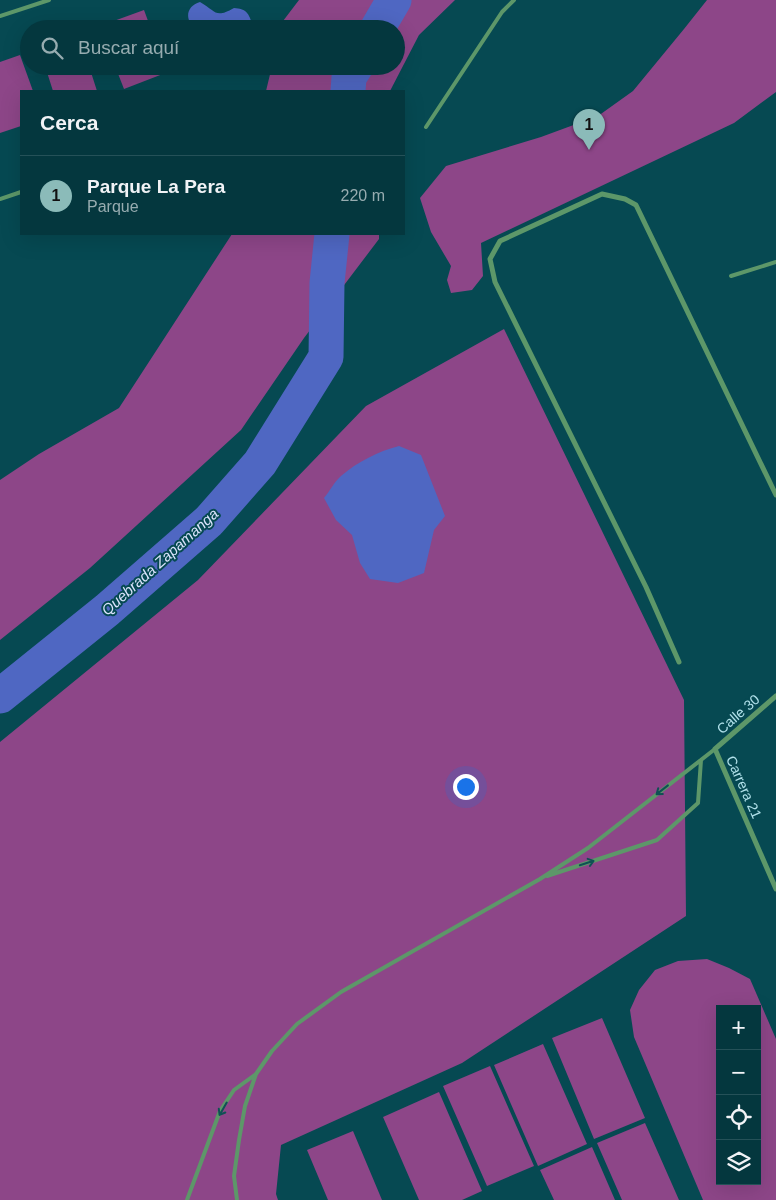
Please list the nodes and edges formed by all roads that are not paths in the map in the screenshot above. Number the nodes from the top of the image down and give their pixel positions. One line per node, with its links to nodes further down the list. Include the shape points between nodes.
1 (49, 0): 3 (lane)
2 (514, 0): 4 (lane, via 502,12)
3 (0, 16)
4 (426, 127)
5 (20, 192): 6 (lane)
6 (0, 199)
7 (776, 262): 8 (lane)
8 (732, 276)
9 (776, 495): 10 (street, via 636,205 602,194 500,241 490,260 495,282)
10 (680, 662)
11 (776, 696): 12 (street, Calle 30)
12 (715, 749): 13 (lane); 15 (street, Carrera 21)
13 (701, 760): 14 (lane, one-way to 14, via 588,848); 14 (lane, one-way to 13, via 657,840 698,803)
14 (540, 879): 16 (lane, via 341,992 297,1024)
15 (776, 889)
16 (256, 1074): 17 (lane, one-way to 17, via 234,1090 220,1111); 18 (lane, via 245,1106 239,1140 234,1176)
17 (187, 1200)
18 (237, 1200)

